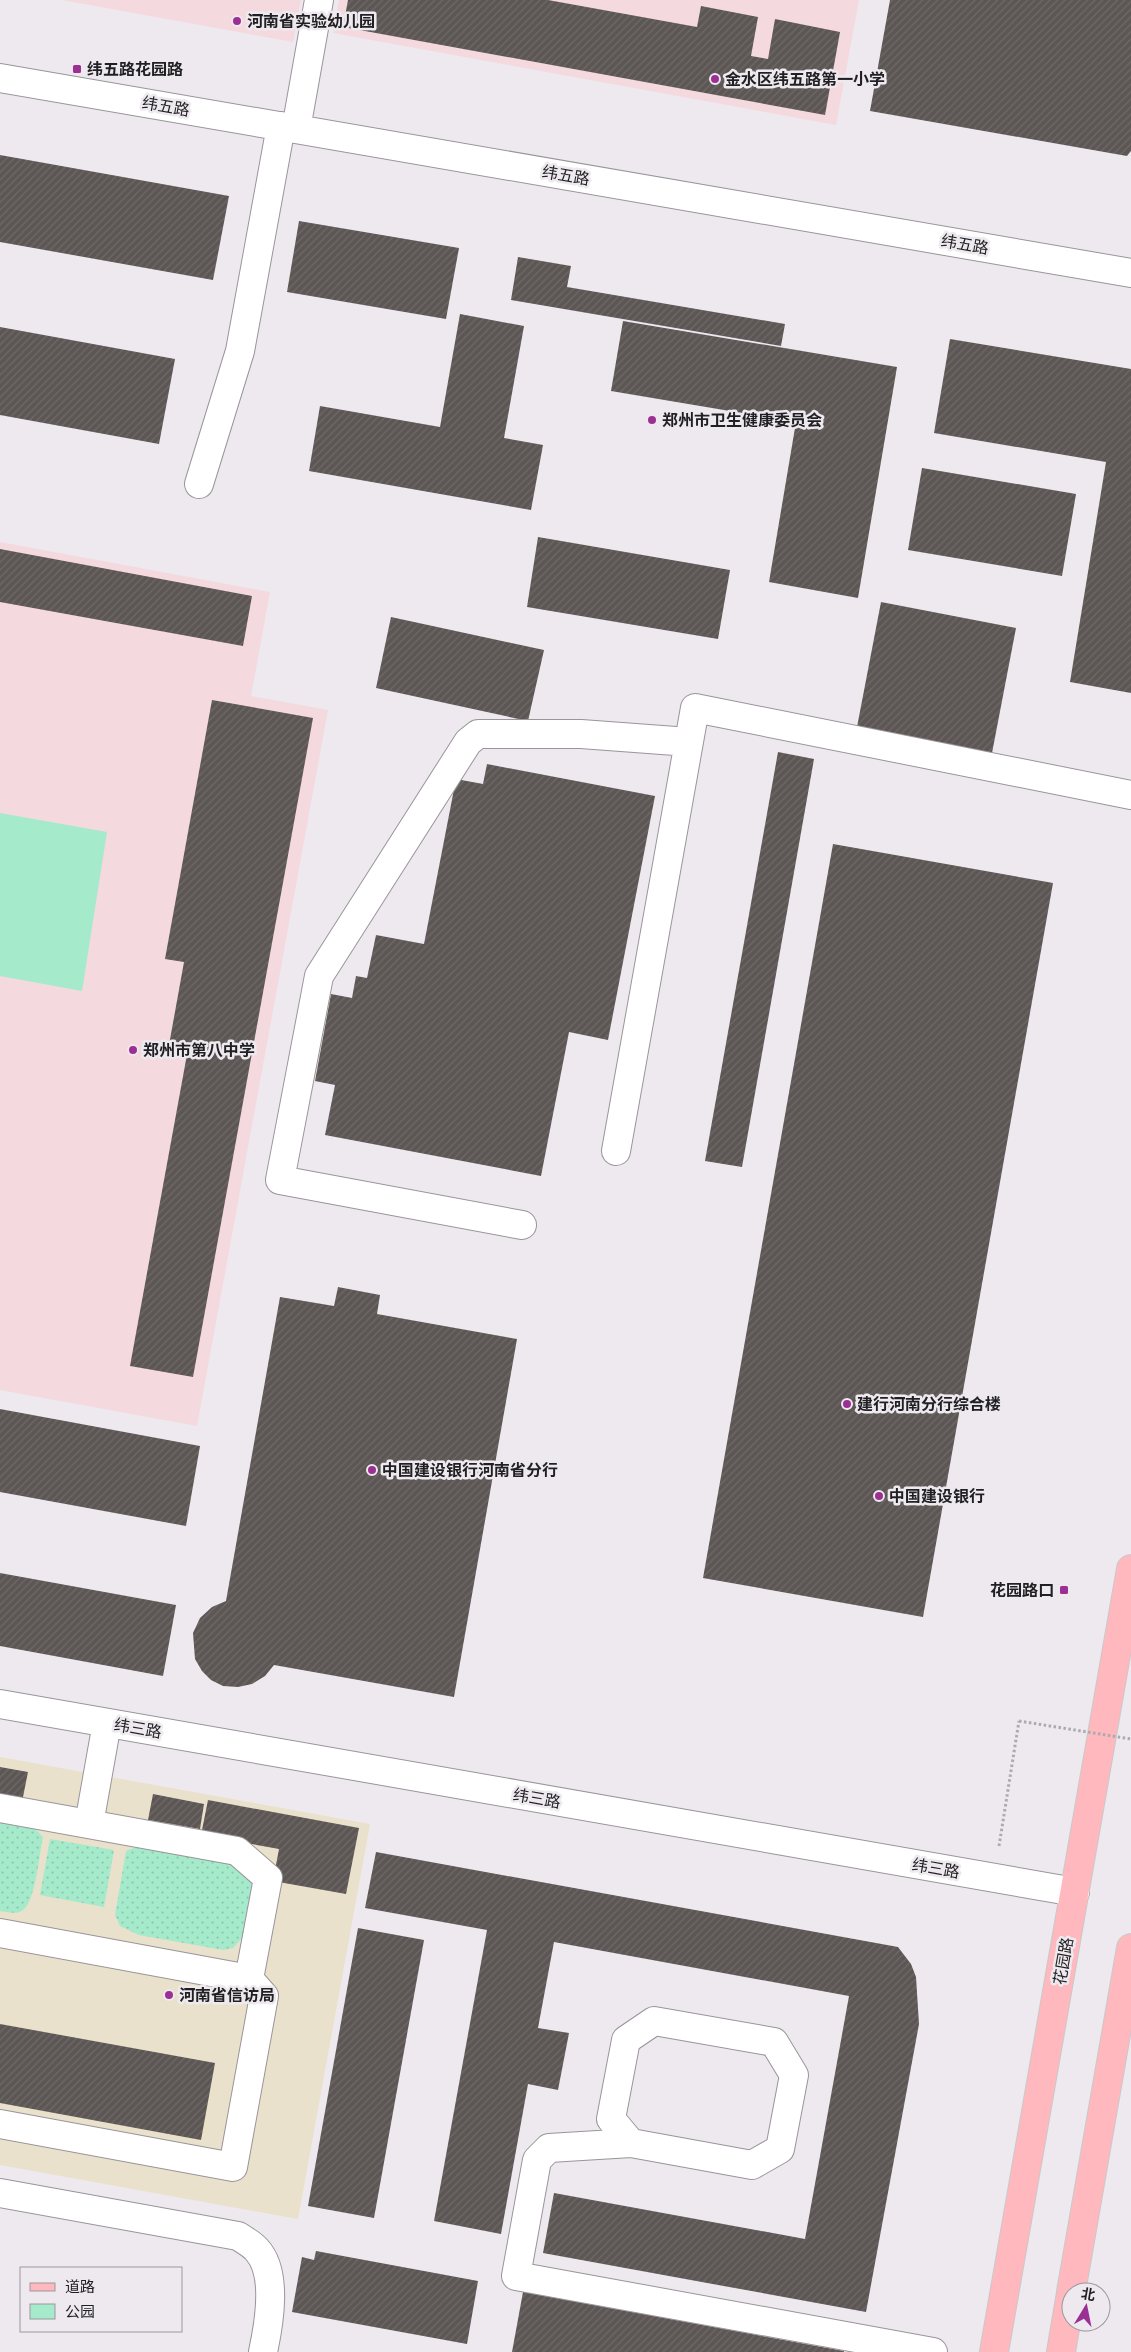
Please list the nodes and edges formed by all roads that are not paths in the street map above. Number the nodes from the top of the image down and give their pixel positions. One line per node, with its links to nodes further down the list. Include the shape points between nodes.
1 (319, 0): 3 (street)
2 (0, 78): 3 (street, 纬五路)
3 (289, 128): 4 (street, 纬五路); 5 (street, via 240,351)
4 (1131, 273)
5 (199, 484)
6 (689, 742): 7 (street, via 695,708); 8 (street); 9 (street, via 581,734 478,734 468,742 319,976 280,1180)
7 (1131, 795)
8 (616, 1151)
9 (522, 1225)
10 (1131, 1569): 15 (main road, 花园路)
11 (0, 1704): 12 (street, 纬三路)
12 (107, 1723): 14 (street); 15 (street, 纬三路)
13 (0, 1808): 14 (street)
14 (89, 1824): 18 (street, via 237,1851 268,1878)
15 (1075, 1892): 26 (main road, 花园路)
16 (0, 1933): 18 (street)
17 (1131, 1948): 22 (main road)
18 (249, 1979): 19 (street, via 264,1996 233,2166)
19 (0, 2124)
20 (631, 2143): 20 (street, via 611,2119 624,2050 626,2040 654,2021 774,2042 794,2075 780,2149 752,2165); 25 (street, via 549,2148 537,2160 516,2276)
21 (0, 2193): 24 (street, via 238,2236 258,2250 270,2278 270,2320)
22 (1073, 2282)
23 (1064, 2332): 27 (main road)
24 (264, 2352)
25 (933, 2352)
26 (994, 2352)
27 (1061, 2352)

